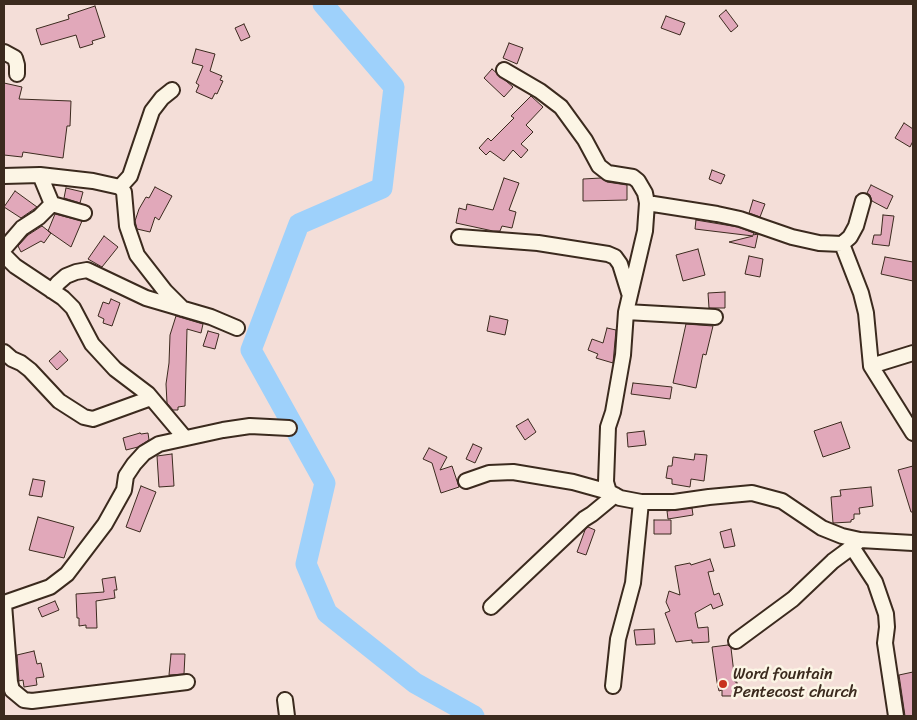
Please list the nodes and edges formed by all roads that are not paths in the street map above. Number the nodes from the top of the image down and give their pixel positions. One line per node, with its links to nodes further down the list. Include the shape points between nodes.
1 (4, 52): 3 (street, via 15,58)
2 (504, 70): 9 (street, via 561,107 585,140 598,166 608,173 633,177 645,193)
3 (17, 74)
4 (172, 90): 7 (street, via 152,111 130,176)
5 (40, 175): 6 (street); 7 (street); 10 (street)
6 (4, 176)
7 (120, 187): 18 (street, via 124,192 127,226 137,255)
8 (863, 201): 13 (street, via 856,226)
9 (647, 203): 13 (street, via 740,219 819,243); 17 (street, via 641,252)
10 (52, 204): 11 (street); 14 (street, via 22,228)
11 (84, 213)
12 (459, 237): 17 (street, via 538,243 608,254 620,264)
13 (842, 244): 24 (street, via 866,313)
14 (4, 249)
15 (4, 256): 16 (street)
16 (52, 291): 18 (street, via 66,276 87,270 146,298); 25 (street, via 73,308 92,344 115,369)
17 (629, 294): 19 (street)
18 (183, 309): 21 (street)
19 (626, 312): 20 (street); 30 (street, via 623,355 608,427 606,482)
20 (715, 317)
21 (237, 328)
22 (4, 352): 25 (street, via 30,370 59,401 84,417 93,419)
23 (913, 353): 24 (street)
24 (872, 366): 27 (street)
25 (152, 398): 28 (street)
26 (289, 428): 28 (street, via 250,426)
27 (913, 433)
28 (184, 438): 34 (street, via 159,444 134,464 105,524 67,574 50,587)
29 (466, 481): 30 (street, via 489,473 512,472 573,482)
30 (612, 494): 31 (street); 35 (street)
31 (641, 502): 33 (street, via 674,502 752,493 782,500 822,528); 38 (street, via 632,583 618,639)
32 (913, 543): 33 (street)
33 (856, 544): 36 (street, via 793,599); 41 (street, via 886,614 885,643)
34 (4, 604): 37 (street, via 10,682 12,690 24,700)
35 (491, 607)
36 (736, 641)
37 (187, 682)
38 (613, 686)
39 (285, 700): 40 (street)
40 (287, 716)
41 (896, 716)

